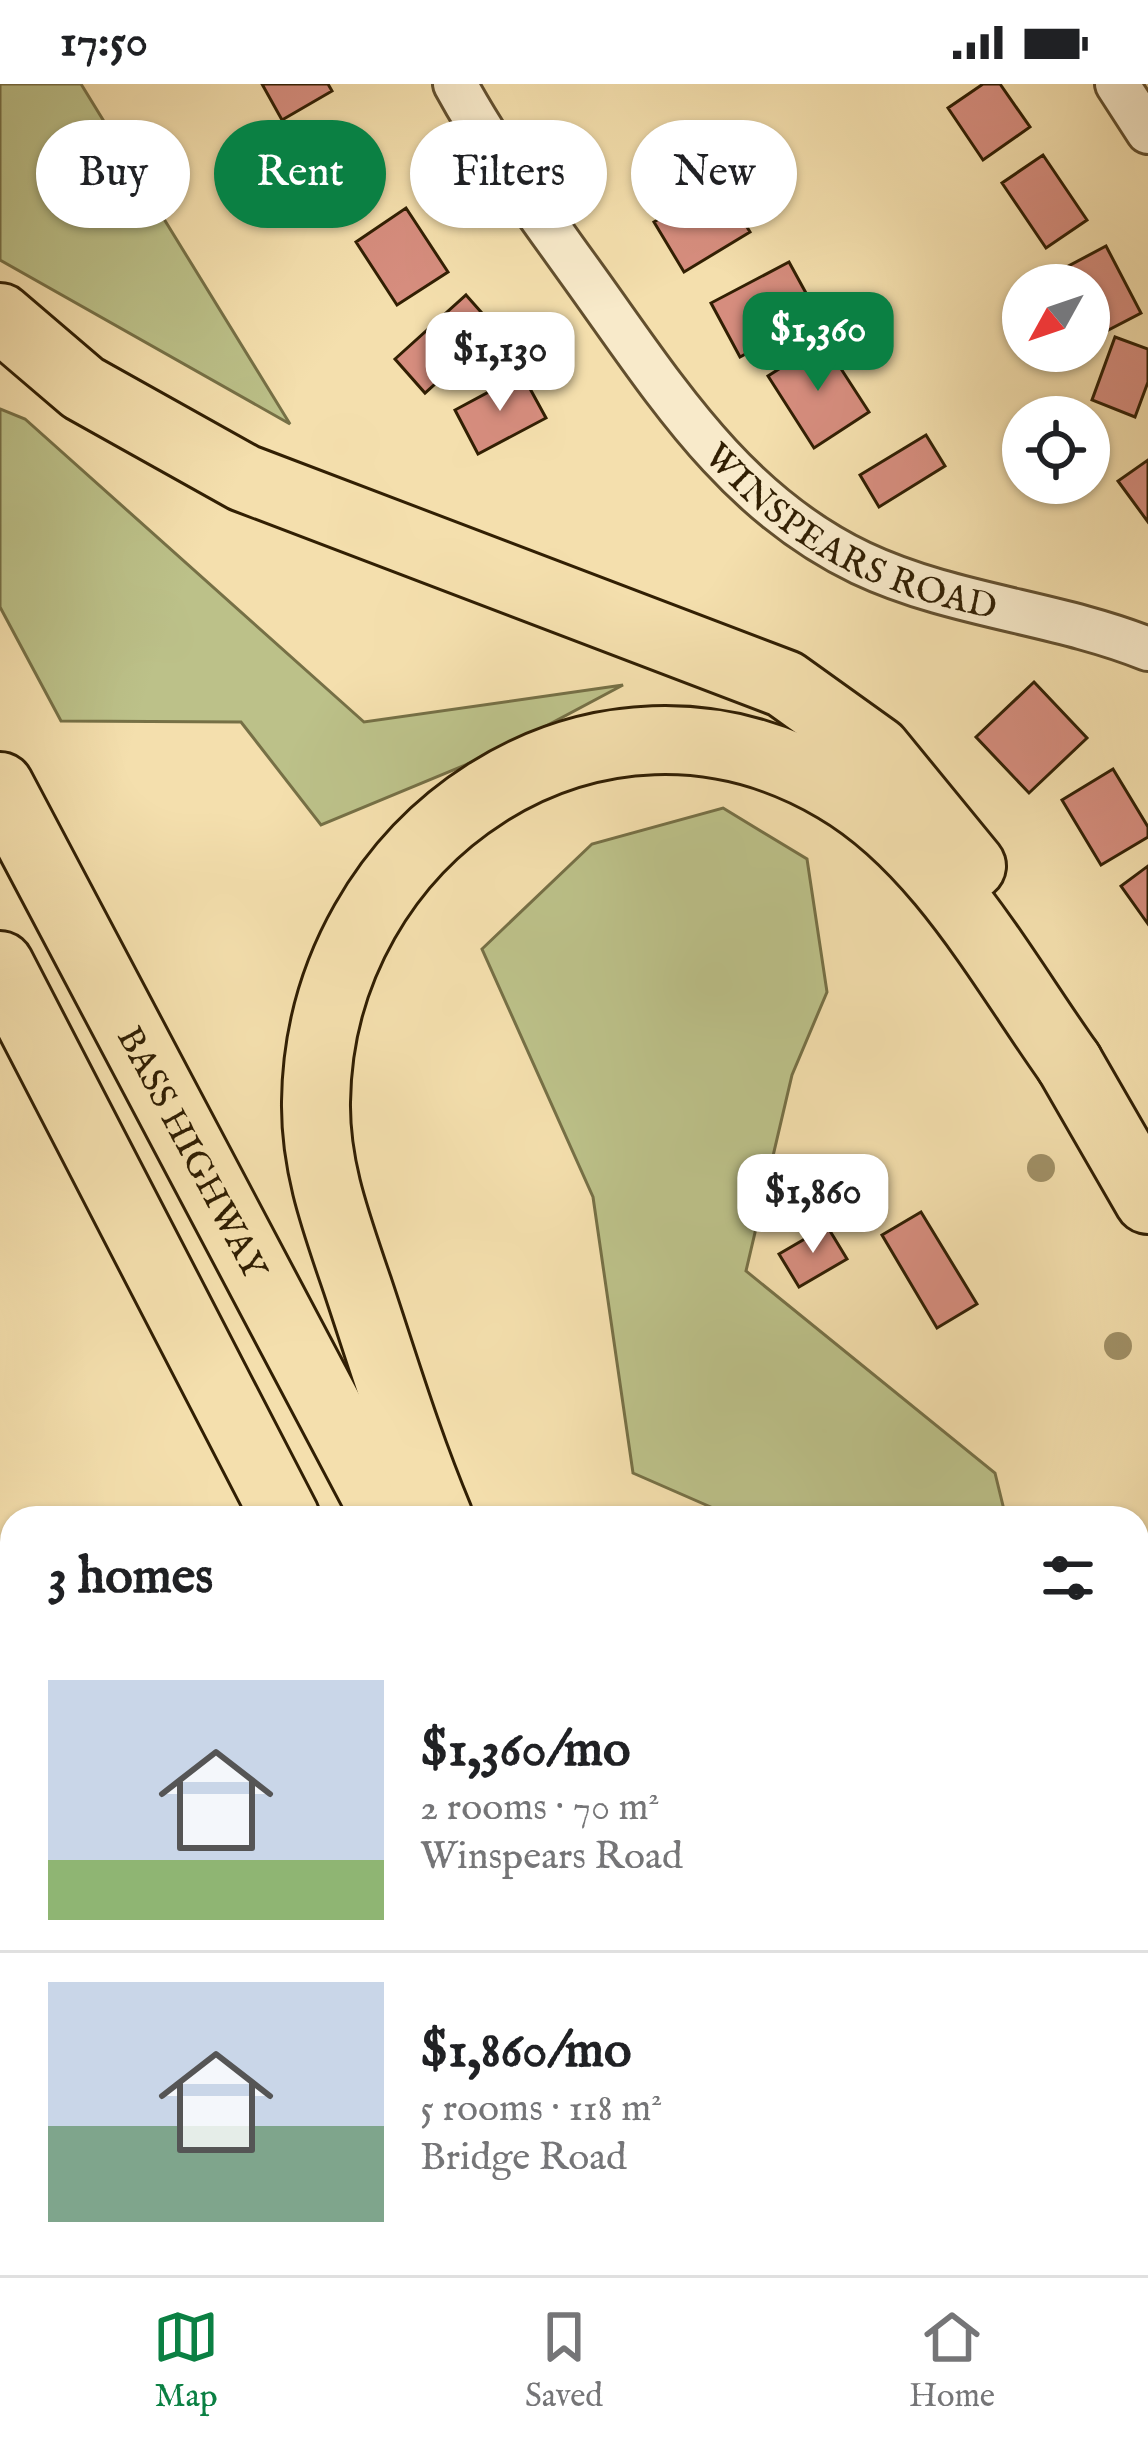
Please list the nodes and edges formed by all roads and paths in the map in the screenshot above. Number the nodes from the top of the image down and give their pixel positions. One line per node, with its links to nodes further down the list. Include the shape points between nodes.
1 (455, 84): 5 (street, WINSPEARS ROAD, via 696,434 758,497 863,564)
2 (1117, 84): 3 (street)
3 (1148, 132)
4 (0, 317): 8 (highway, via 83,388 244,478 785,684 823,707 908,782 970,863)
5 (1148, 649)
6 (0, 786): 11 (highway, BASS HIGHWAY)
7 (0, 965): 10 (highway)
8 (1069, 1063): 9 (highway); 12 (highway, via 935,875 870,813 808,773 733,748 620,743 526,769 452,816 413,851 358,928 326,1015 316,1106 329,1209)
9 (1148, 1200)
10 (280, 1506)
11 (381, 1506)
12 (435, 1506)

